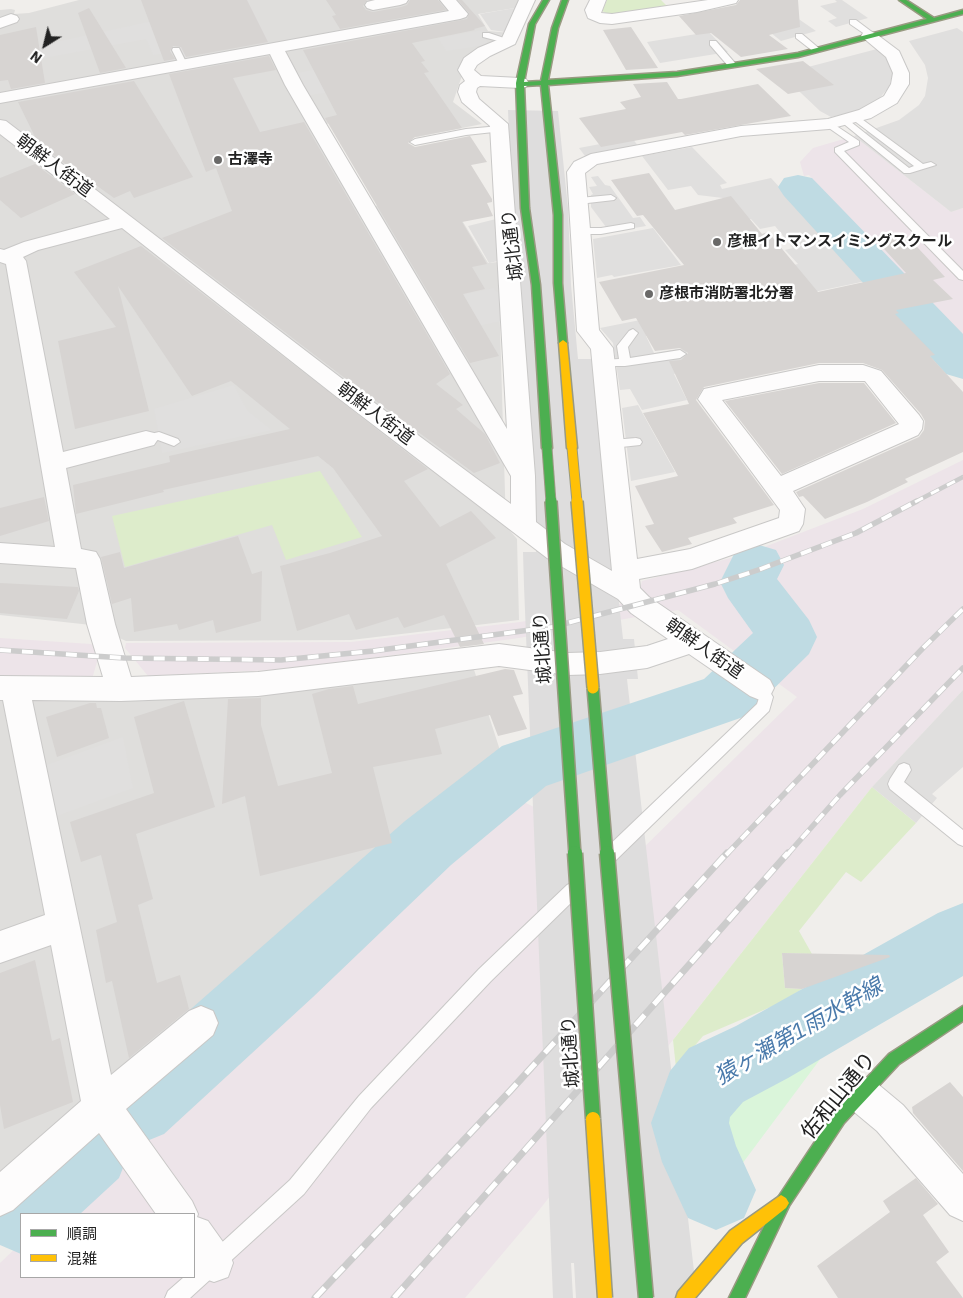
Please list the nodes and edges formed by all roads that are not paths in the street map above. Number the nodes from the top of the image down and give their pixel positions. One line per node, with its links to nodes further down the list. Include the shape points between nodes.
1 (400, 0): 9 (street)
2 (448, 0): 18 (street, via 460,14)
3 (527, 0): 16 (street, via 513,22)
4 (546, 0): 22 (main road, 城北通り, via 532,24)
5 (565, 0): 23 (main road, via 555,28)
6 (598, 0): 7 (street, via 594,15 612,19)
7 (730, 0)
8 (902, 0): 11 (main road)
9 (373, 5)
10 (963, 12): 11 (main road)
11 (933, 20): 15 (main road)
12 (852, 22): 15 (lane)
13 (486, 35): 16 (lane)
14 (798, 36): 19 (lane)
15 (870, 36): 19 (main road); 25 (street, via 893,55 900,84 881,107)
16 (509, 41): 21 (street, via 470,62 466,70)
17 (714, 43): 20 (lane)
18 (275, 48): 24 (street, via 180,57); 46 (street)
19 (817, 50): 20 (main road)
20 (732, 65): 23 (main road, via 677,74)
21 (477, 81): 22 (street); 27 (street, via 469,85 466,92 471,102 499,124)
22 (520, 83): 23 (main road); 72 (main road, 城北通り, bridge, via 525,208 536,285)
23 (544, 84): 73 (main road, bridge, via 558,215 558,283)
24 (0, 98)
25 (842, 121): 28 (lane, via 907,171 931,164); 31 (street, via 741,131 666,149 591,160 576,172); 36 (lane, via 856,143 838,150)
26 (0, 125): 32 (street, 朝鮮人街道)
27 (500, 129): 29 (lane); 46 (street, via 499,168 507,310)
28 (899, 140)
29 (415, 142)
30 (611, 198): 31 (lane)
31 (579, 201): 34 (street)
32 (126, 221): 35 (street); 48 (street, 朝鮮人街道, via 282,335 336,392)
33 (631, 226): 34 (lane)
34 (581, 231): 40 (street, via 588,254 588,331 602,348)
35 (3, 256): 45 (street, via 16,261)
36 (963, 277)
37 (633, 334): 39 (lane, via 622,346)
38 (680, 354): 39 (lane)
39 (624, 362): 40 (lane)
40 (604, 363): 44 (street)
41 (146, 439): 42 (lane, via 159,436); 45 (street)
42 (174, 442)
43 (636, 442): 44 (lane)
44 (612, 444): 51 (street)
45 (52, 463): 50 (street)
46 (523, 476): 48 (street)
47 (777, 488): 47 (street, via 709,399 712,394 820,373 863,374 873,376 911,421 910,429); 51 (street, via 793,509 790,524)
48 (523, 526): 51 (street, 朝鮮人街道, via 556,551)
49 (0, 553): 50 (street)
50 (70, 559): 55 (street, via 87,559 101,624)
51 (626, 581): 52 (street, 朝鮮人街道, via 640,605)
52 (694, 641): 53 (street, 朝鮮人街道); 55 (street, via 647,657 600,663 568,664 498,655 258,684)
53 (758, 686): 68 (lane, via 766,697 764,707 485,975 365,1102 297,1187)
54 (8, 688): 55 (street); 58 (street, via 44,797)
55 (121, 689)
56 (904, 770): 57 (lane, via 895,784)
57 (963, 839)
58 (62, 925): 59 (street); 63 (street)
59 (0, 947)
60 (963, 1013): 62 (main road, 佐和山通り, via 894,1059)
61 (201, 1023): 63 (street)
62 (860, 1093): 65 (main road, 佐和山通り, via 839,1118); 66 (street, via 890,1118)
63 (102, 1106): 64 (street); 67 (street)
64 (0, 1197)
65 (784, 1201): 74 (main road, via 736,1237); 75 (main road)
66 (963, 1202)
67 (178, 1213)
68 (204, 1249): 69 (lane)
69 (195, 1264)
70 (187, 1278): 71 (lane)
71 (175, 1298)
72 (605, 1298)
73 (646, 1298)
74 (684, 1298)
75 (737, 1298)

